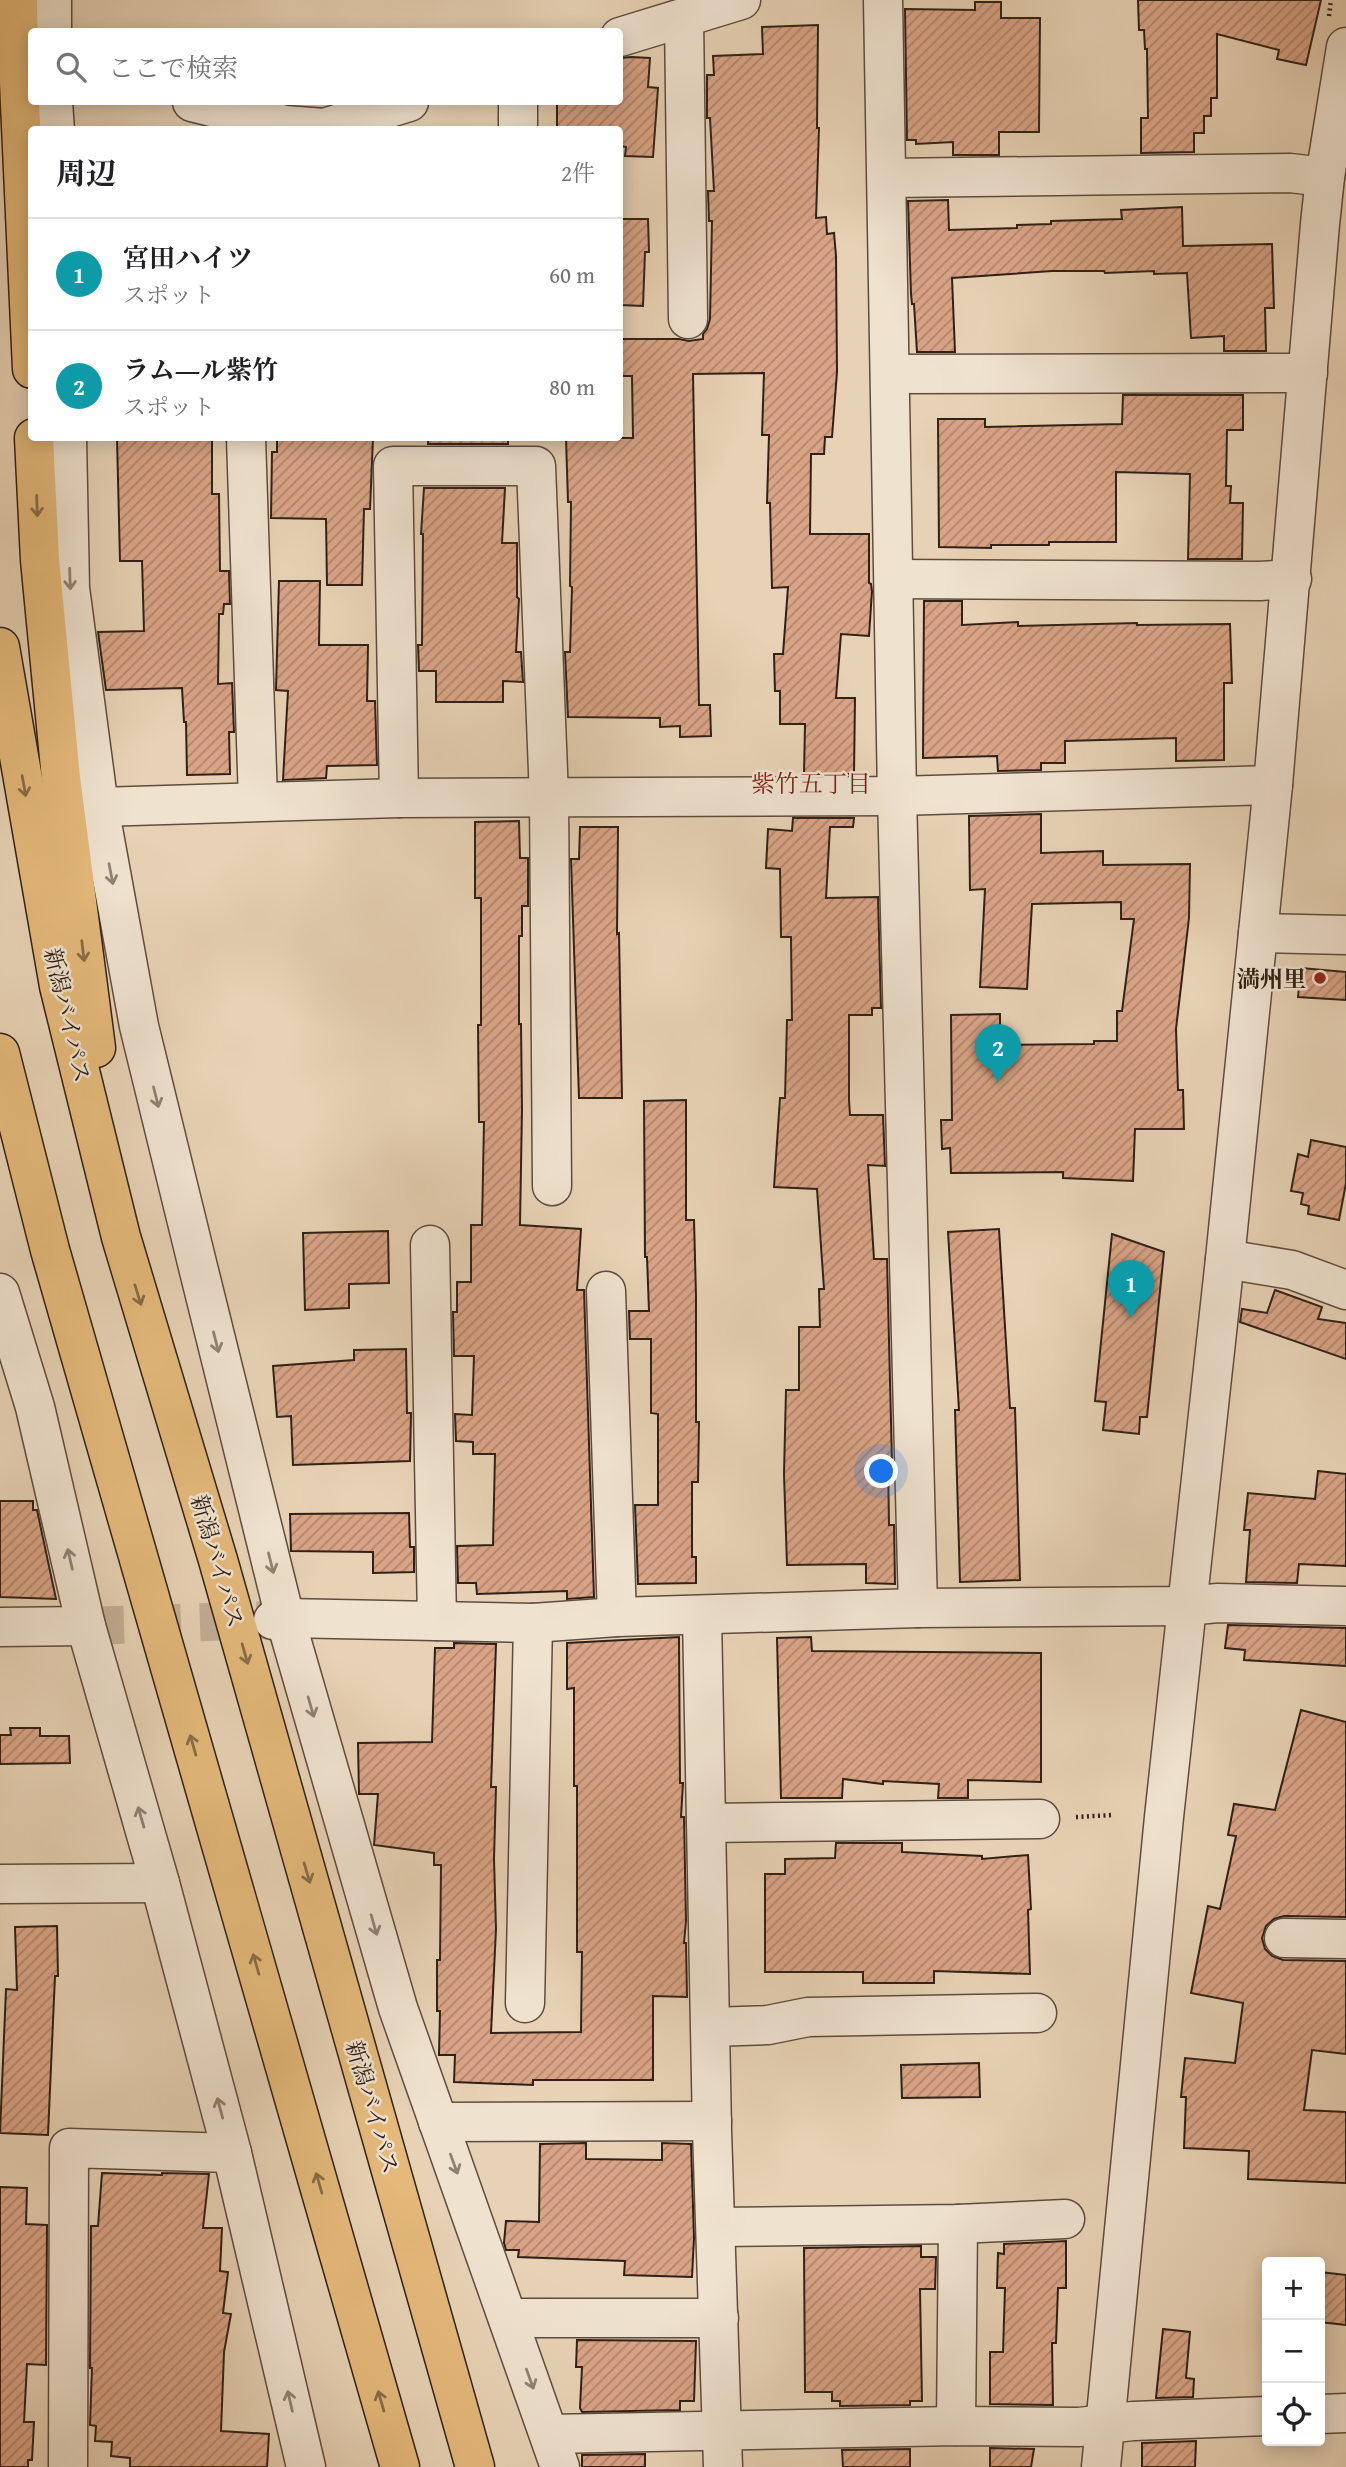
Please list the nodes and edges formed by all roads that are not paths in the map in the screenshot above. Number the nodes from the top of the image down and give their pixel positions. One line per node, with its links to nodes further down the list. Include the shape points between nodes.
1 (18, 0): 19 (highway)
2 (52, 0): 6 (street)
3 (741, 0): 5 (street)
4 (883, 0): 18 (street)
5 (684, 18): 7 (street); 20 (street)
6 (52, 28)
7 (623, 36)
8 (1346, 47): 17 (street)
9 (53, 105): 13 (street)
10 (204, 105): 14 (street)
11 (399, 105): 15 (street)
12 (518, 105): 16 (street)
13 (55, 126)
14 (298, 126)
15 (331, 126)
16 (519, 126)
17 (1325, 177): 18 (street, via 1290,173); 21 (street)
18 (887, 178): 22 (street)
19 (28, 281)
20 (688, 319)
21 (1308, 373): 22 (street); 27 (street)
22 (890, 374): 26 (street)
23 (34, 441): 39 (highway, one-way to 39, via 40,561 61,778)
24 (67, 441): 34 (street, one-way to 34, via 70,588)
25 (246, 441): 33 (street)
26 (894, 579): 27 (street); 30 (street)
27 (1292, 579): 29 (street)
28 (0, 647): 39 (highway, 新潟バイパス, one-way to 39, via 59,986)
29 (1273, 785): 30 (street); 35 (street)
30 (897, 796): 31 (street); 47 (street)
31 (549, 797): 32 (street); 32 (street, via 536,466 393,466); 38 (street)
32 (399, 798): 33 (street)
33 (258, 802): 34 (street)
34 (99, 807): 50 (street, one-way to 50, via 139,1026)
35 (1258, 933): 36 (street); 41 (street)
36 (1346, 935)
37 (0, 1054): 81 (highway, one-way to 37, via 50,1250)
38 (552, 1186)
39 (121, 1237): 82 (highway, 新潟バイパス, one-way to 82, via 222,1573)
40 (430, 1245): 51 (street)
41 (1226, 1259): 43 (street, via 1292,1270); 45 (street)
42 (606, 1290): 49 (street)
43 (1346, 1290)
44 (0, 1293): 53 (street, one-way to 44, via 35,1407)
45 (1186, 1606): 46 (street); 47 (street); 76 (street)
46 (1346, 1606)
47 (918, 1608): 48 (street)
48 (702, 1616): 49 (street); 56 (street)
49 (617, 1617): 52 (street)
50 (279, 1619): 51 (street); 65 (street, one-way to 65, via 398,2008)
51 (437, 1621): 52 (street)
52 (533, 1623): 61 (street)
53 (86, 1626): 54 (street); 57 (street, one-way to 53)
54 (0, 1627)
55 (1040, 1819): 56 (street)
56 (706, 1823): 63 (street)
57 (160, 1883): 58 (street); 66 (street, one-way to 57)
58 (0, 1884)
59 (1284, 1937): 60 (street)
60 (1346, 1939)
61 (525, 2003)
62 (1037, 2013): 63 (street, via 808,2017 768,2025)
63 (710, 2027): 64 (street)
64 (712, 2121): 65 (street); 69 (street)
65 (438, 2122): 70 (street, one-way to 70)
66 (232, 2153): 79 (street, via 69,2148); 80 (street, one-way to 66)
67 (1065, 2219): 68 (street)
68 (958, 2224): 69 (street); 75 (street)
69 (716, 2227): 71 (street)
70 (508, 2318): 71 (street); 78 (street, one-way to 78)
71 (719, 2318): 77 (street)
72 (1346, 2413): 73 (street)
73 (1325, 2414)
74 (1262, 2416): 76 (street)
75 (956, 2426): 76 (street); 77 (street)
76 (1105, 2426): 83 (street)
77 (723, 2449): 78 (street)
78 (555, 2451)
79 (68, 2467)
80 (306, 2467)
81 (400, 2467)
82 (475, 2467)
83 (1101, 2467)

